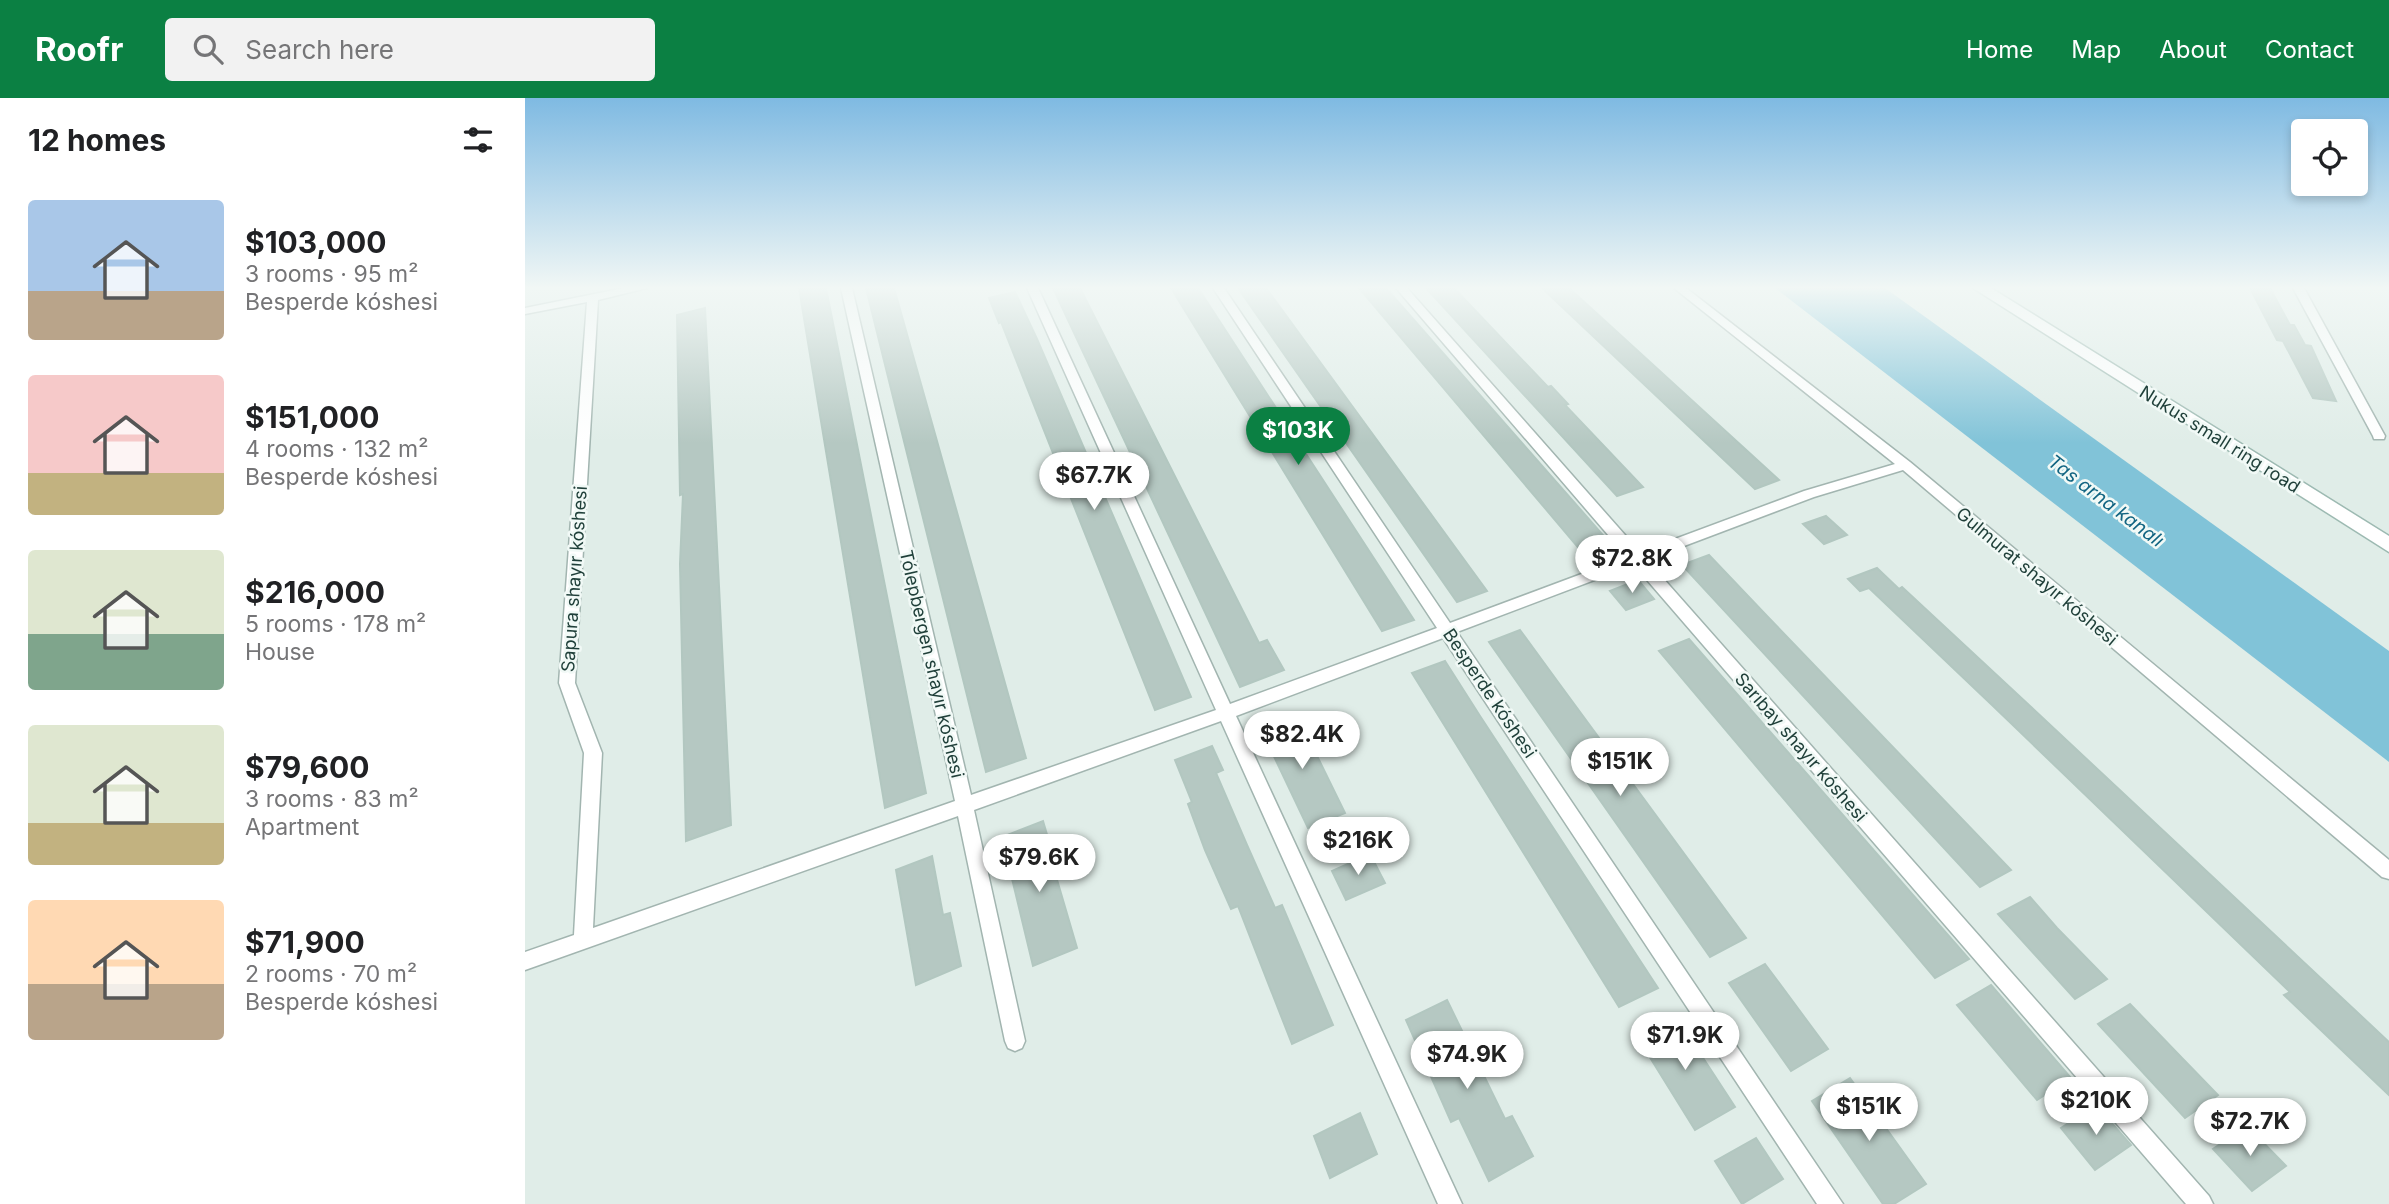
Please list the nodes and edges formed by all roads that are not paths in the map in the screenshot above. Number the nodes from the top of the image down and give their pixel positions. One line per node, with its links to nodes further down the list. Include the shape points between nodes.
1 (590, 340): 17 (street, Sapura shayır kóshesi, via 567,684 593,753)
2 (858, 340): 15 (street, Tólepbergen shayır kóshesi)
3 (1056, 340): 14 (street)
4 (1253, 340): 13 (street, Besperde kóshesi)
5 (1446, 340): 12 (street, Sarıbay shayır kóshesi)
6 (1745, 340): 10 (street, Gulmurat shayır kóshesi)
7 (2062, 340): 11 (main road, Nukus small ring road)
8 (2326, 340): 9 (street)
9 (2379, 436)
10 (1905, 465): 12 (street, via 1809,494); 16 (street, Gulmurat shayır kóshesi)
11 (2389, 545)
12 (1637, 560): 13 (street); 22 (street, Sarıbay shayır kóshesi)
13 (1448, 629): 14 (street); 21 (street, Besperde kóshesi)
14 (1226, 713): 15 (street); 20 (street)
15 (965, 807): 17 (street); 19 (street, Tólepbergen shayır kóshesi)
16 (2389, 872)
17 (583, 941): 18 (street)
18 (525, 961)
19 (1015, 1041)
20 (1450, 1204)
21 (1831, 1204)
22 (2201, 1204)

